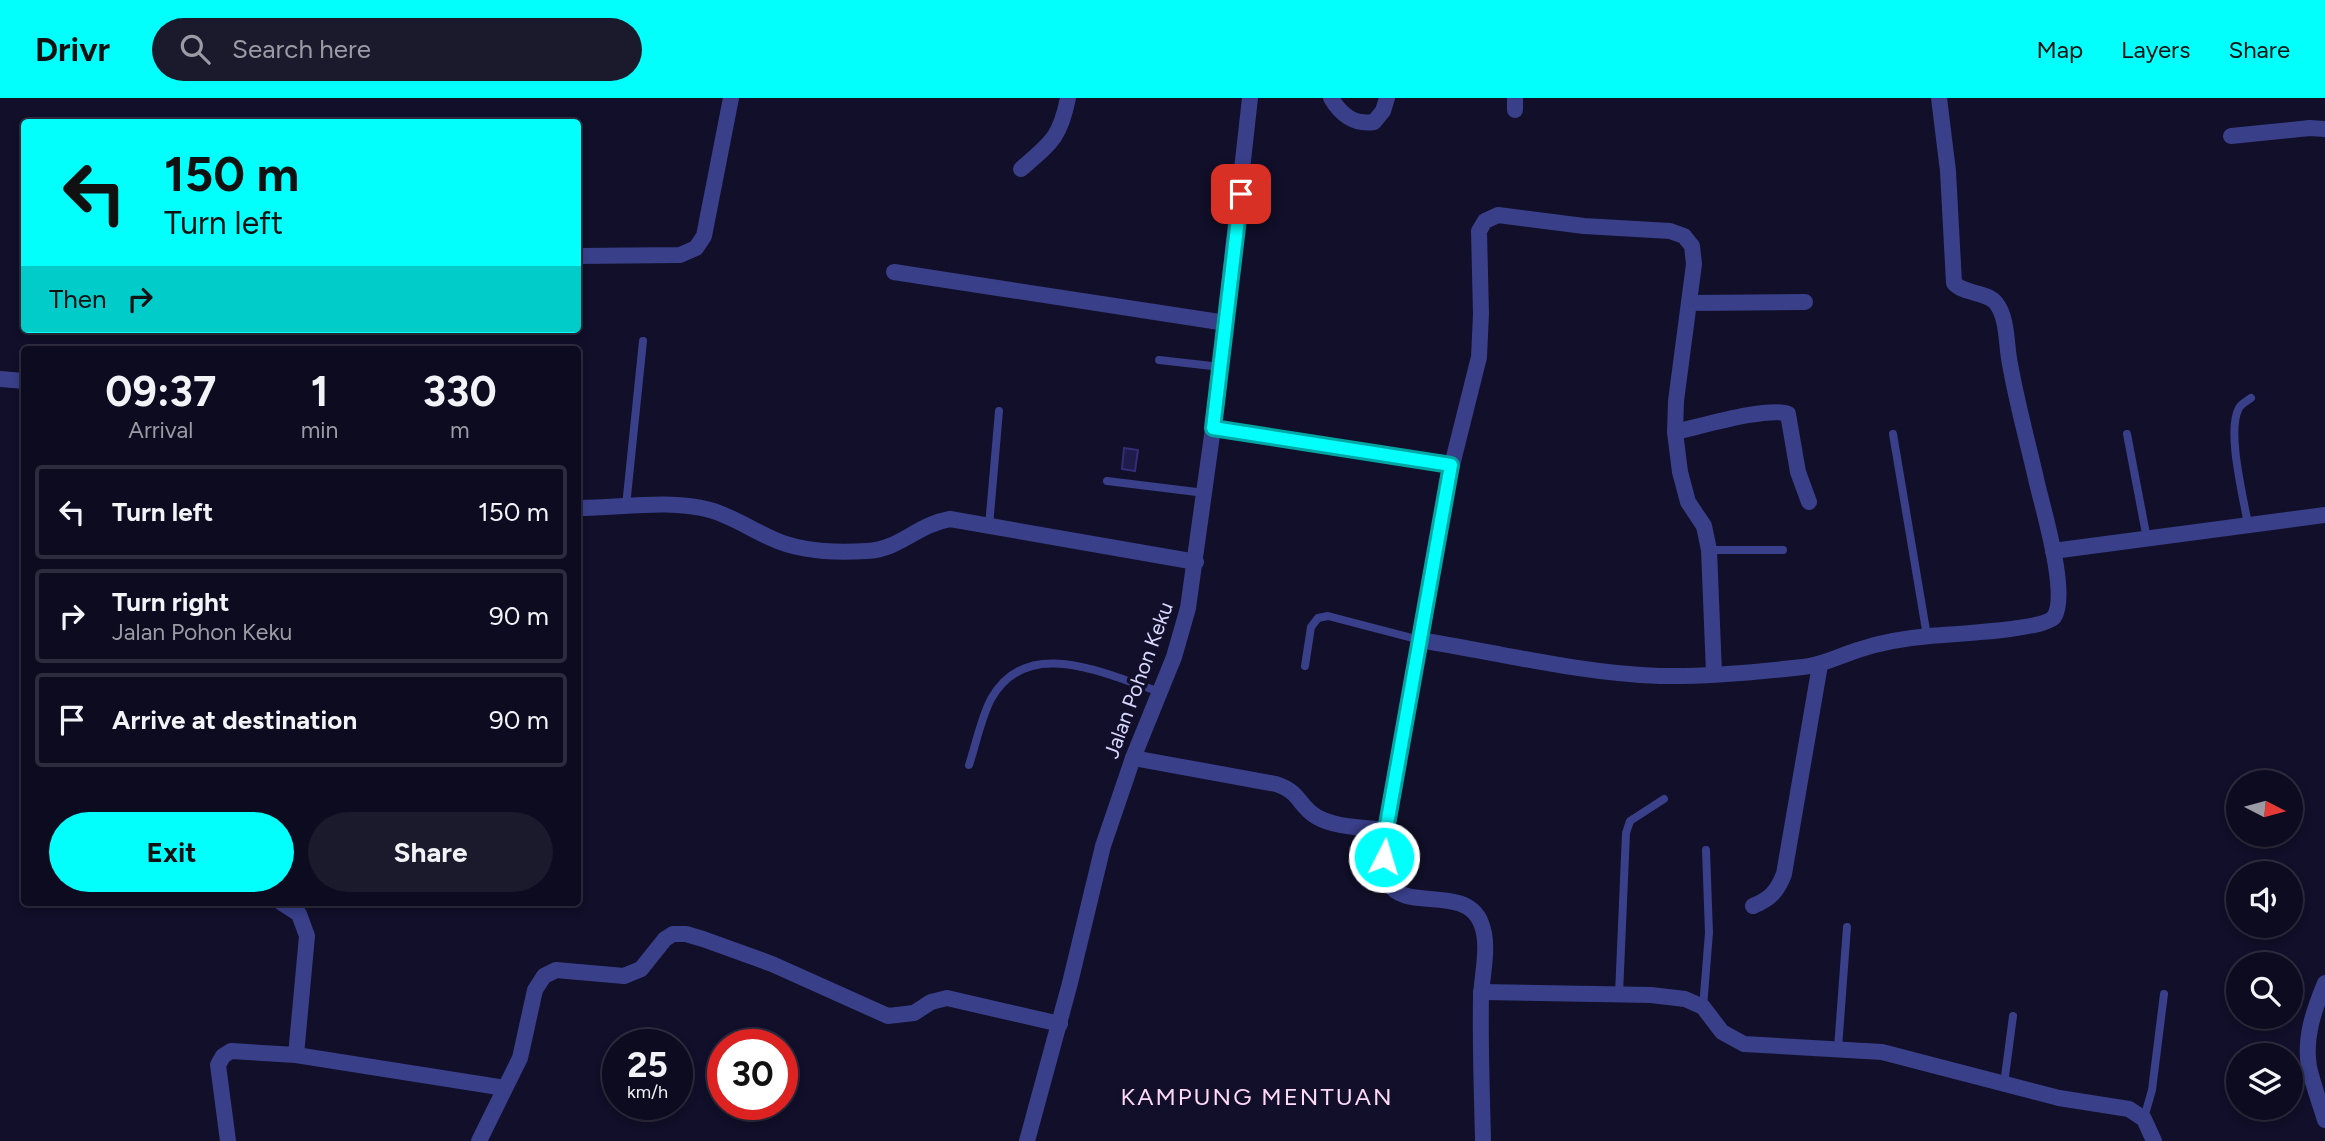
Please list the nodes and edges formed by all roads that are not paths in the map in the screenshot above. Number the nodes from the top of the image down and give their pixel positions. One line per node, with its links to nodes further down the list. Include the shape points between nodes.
1 (731, 98): 10 (street, via 704,236 696,248 680,255)
2 (1068, 98): 9 (street, via 1062,127 1053,142)
3 (1250, 98): 14 (street, Jalan Pohon Keku)
4 (1332, 98): 5 (street, via 1348,119 1364,124 1374,122)
5 (1387, 98)
6 (1940, 98): 38 (street, via 1954,283 1998,305)
7 (2325, 129): 8 (street)
8 (2231, 136)
9 (1021, 169)
10 (581, 256)
11 (894, 271): 14 (street)
12 (1805, 302): 13 (street)
13 (1689, 303): 23 (street); 26 (street, via 1694,264 1692,246 1685,236 1497,215 1485,221 1478,246 1479,357)
14 (1226, 323): 17 (street, Jalan Pohon Keku)
15 (643, 341): 30 (lane)
16 (1159, 360): 17 (lane)
17 (1220, 367): 22 (street, Jalan Pohon Keku)
18 (0, 379): 19 (street)
19 (21, 381)
20 (2251, 398): 33 (lane, via 2239,406 2235,418)
21 (999, 411): 34 (lane)
22 (1213, 428): 26 (street); 28 (street, Jalan Pohon Keku)
23 (1675, 432): 29 (street, via 1762,413 1788,414 1798,472); 36 (street, via 1688,502 1704,526)
24 (1893, 433): 40 (lane)
25 (2127, 434): 35 (lane)
26 (1451, 465): 41 (street)
27 (1107, 481): 28 (lane)
28 (1205, 493): 39 (street, Jalan Pohon Keku)
29 (1809, 502)
30 (626, 506): 31 (street); 34 (street, via 668,504 710,510 775,540 827,551 890,547 925,525 950,519)
31 (581, 508)
32 (2325, 515): 33 (street)
33 (2248, 525): 35 (street)
34 (989, 526): 39 (street)
35 (2147, 539): 38 (street)
36 (1709, 550): 37 (lane); 44 (street)
37 (1783, 550)
38 (2053, 551): 40 (street, via 2058,608 2053,618)
39 (1196, 562): 45 (street, Jalan Pohon Keku, via 1188,608)
40 (1927, 636): 42 (street, via 1858,650)
41 (1420, 640): 43 (lane, via 1328,616 1318,618 1311,627); 44 (street, via 1659,676); 49 (street)
42 (1820, 665): 44 (street); 52 (street, via 1784,874 1769,900)
43 (1305, 666)
44 (1714, 673)
45 (1161, 692): 46 (street, Jalan Pohon Keku); 47 (lane, via 1063,662 1040,662 1000,686 990,701)
46 (1133, 758): 49 (street, via 1276,784 1290,789 1318,818); 60 (street, Jalan Pohon Keku, via 1102,846)
47 (969, 765)
48 (1664, 799): 56 (lane, via 1630,821 1626,833)
49 (1386, 830): 55 (street, via 1384,857 1393,890 1461,903 1480,920 1485,937)
50 (1706, 850): 58 (lane, via 1709,933)
51 (287, 906): 62 (street, via 299,914 307,936)
52 (1753, 906)
53 (1847, 927): 61 (lane)
54 (2325, 983): 66 (street, via 2309,1028 2308,1048 2309,1068)
55 (1482, 992): 56 (street); 70 (street)
56 (1619, 994): 58 (street, via 1667,996)
57 (2164, 994): 65 (lane)
58 (1703, 1007): 61 (street, via 1722,1032 1744,1044)
59 (2013, 1016): 63 (lane)
60 (1060, 1024): 64 (street, via 947,998 914,1013 888,1016 772,964 703,939 673,934 641,969 624,976 556,970 544,976 535,990 520,1058); 69 (street, Jalan Pohon Keku)
61 (1838, 1048): 63 (street, via 1882,1052)
62 (296, 1055): 64 (street); 67 (street, via 232,1051 223,1056 218,1065)
63 (2004, 1084): 65 (street, via 2129,1109)
64 (505, 1088): 68 (street)
65 (2144, 1119): 71 (street)
66 (2325, 1120)
67 (228, 1141)
68 (480, 1141)
69 (1027, 1141)
70 (1483, 1141)
71 (2154, 1141)

